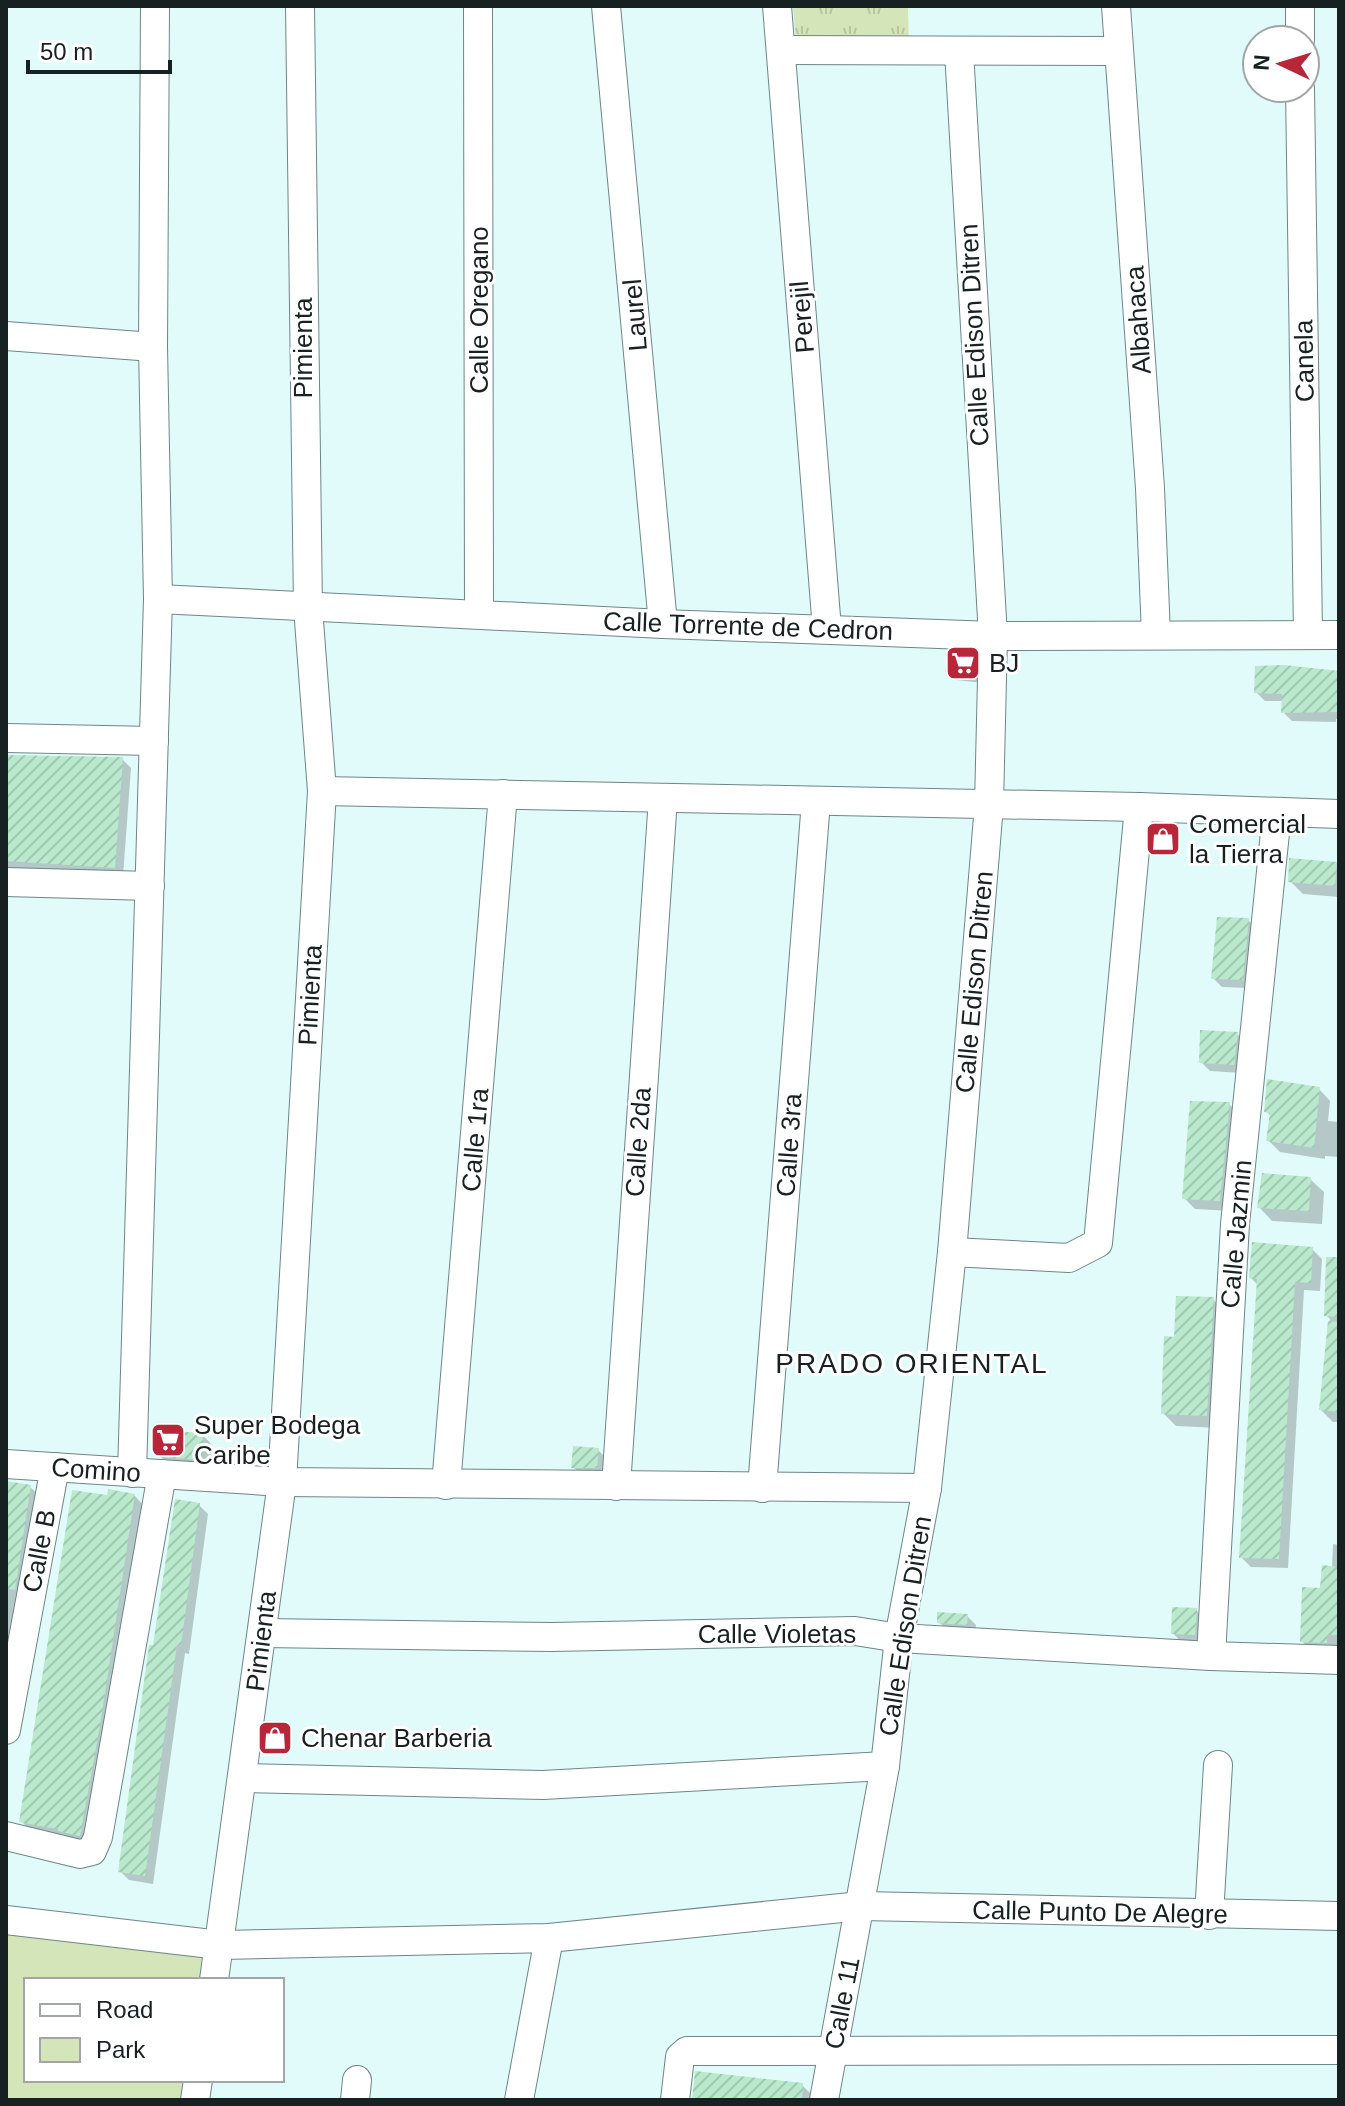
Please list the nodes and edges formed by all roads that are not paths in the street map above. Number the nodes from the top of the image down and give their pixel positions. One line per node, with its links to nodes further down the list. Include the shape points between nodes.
1 (155, 6): 12 (street)
2 (300, 6): 14 (street, Pimienta)
3 (478, 6): 15 (street, Calle Oregano)
4 (606, 6): 16 (street, Laurel)
5 (777, 6): 7 (street, Perejil)
6 (1116, 6): 9 (street, Albahaca)
7 (781, 50): 8 (street); 17 (street, Perejil)
8 (959, 51): 9 (street); 21 (street, Calle Edison Ditren)
9 (1119, 51): 19 (street, Albahaca)
10 (1300, 104): 18 (street, Canela)
11 (6, 336): 12 (street)
12 (153, 347): 13 (street)
13 (158, 599): 14 (street, Calle Torrente de Cedron); 23 (street)
14 (308, 608): 15 (street, Calle Torrente de Cedron); 24 (street, Pimienta)
15 (479, 613): 16 (street, Calle Torrente de Cedron)
16 (663, 624): 17 (street, Calle Torrente de Cedron)
17 (827, 629): 21 (street, Calle Torrente de Cedron)
18 (1308, 634): 19 (street, Calle Torrente de Cedron); 20 (street, Calle Torrente de Cedron)
19 (1156, 635): 21 (street, Calle Torrente de Cedron)
20 (1339, 635)
21 (993, 636): 28 (street, Calle Edison Ditren)
22 (6, 738): 23 (street)
23 (154, 741): 33 (street)
24 (322, 791): 25 (street); 39 (street, Pimienta)
25 (503, 794): 26 (street); 40 (street, Calle 1ra)
26 (663, 798): 27 (street); 41 (street, Calle 2da)
27 (816, 801): 28 (street); 42 (street, Calle 3ra)
28 (989, 805): 29 (street); 34 (street, Calle Edison Ditren)
29 (1139, 807): 30 (street); 34 (street, via 1098,1243 1069,1258)
30 (1277, 813): 31 (street); 46 (street, Calle Jazmin, via 1235,1224)
31 (1339, 814)
32 (6, 882): 33 (street)
33 (150, 886): 37 (street)
34 (952, 1252): 43 (street, Calle Edison Ditren)
35 (6, 1464): 36 (street, Comino)
36 (55, 1467): 37 (street, Comino); 48 (street, Calle B)
37 (132, 1473): 38 (street, Comino)
38 (162, 1474): 39 (street, Comino); 52 (street, via 92,1851 80,1854)
39 (282, 1482): 40 (street, Comino); 44 (street, Pimienta)
40 (446, 1485): 41 (street, Comino)
41 (616, 1486): 42 (street, Comino)
42 (762, 1488): 43 (street, Comino)
43 (927, 1488): 45 (street, Calle Edison Ditren)
44 (262, 1633): 45 (street, Calle Violetas, via 552,1637 855,1631); 51 (street, Pimienta)
45 (899, 1638): 46 (street, Calle Violetas); 50 (street, Calle Edison Ditren)
46 (1211, 1656): 47 (street, Calle Violetas)
47 (1339, 1660)
48 (6, 1730)
49 (1218, 1765): 54 (street)
50 (885, 1766): 51 (street, via 543,1785); 53 (street, Calle Edison Ditren)
51 (243, 1778): 58 (street, Pimienta)
52 (6, 1836)
53 (861, 1906): 54 (street, Calle Punto De Alegre); 57 (street, Calle Punto De Alegre); 61 (street, Calle 11)
54 (1209, 1915): 55 (street, Calle Punto De Alegre)
55 (1339, 1916)
56 (6, 1920): 58 (street, Calle Punto De Alegre)
57 (549, 1938): 58 (street, Calle Punto De Alegre); 62 (street)
58 (220, 1945): 59 (street, Pimienta)
59 (214, 1978)
60 (1339, 2050): 61 (street)
61 (833, 2052): 63 (street, via 687,2051 680,2057); 64 (street, Calle 11)
62 (519, 2100)
63 (675, 2100)
64 (824, 2100)

